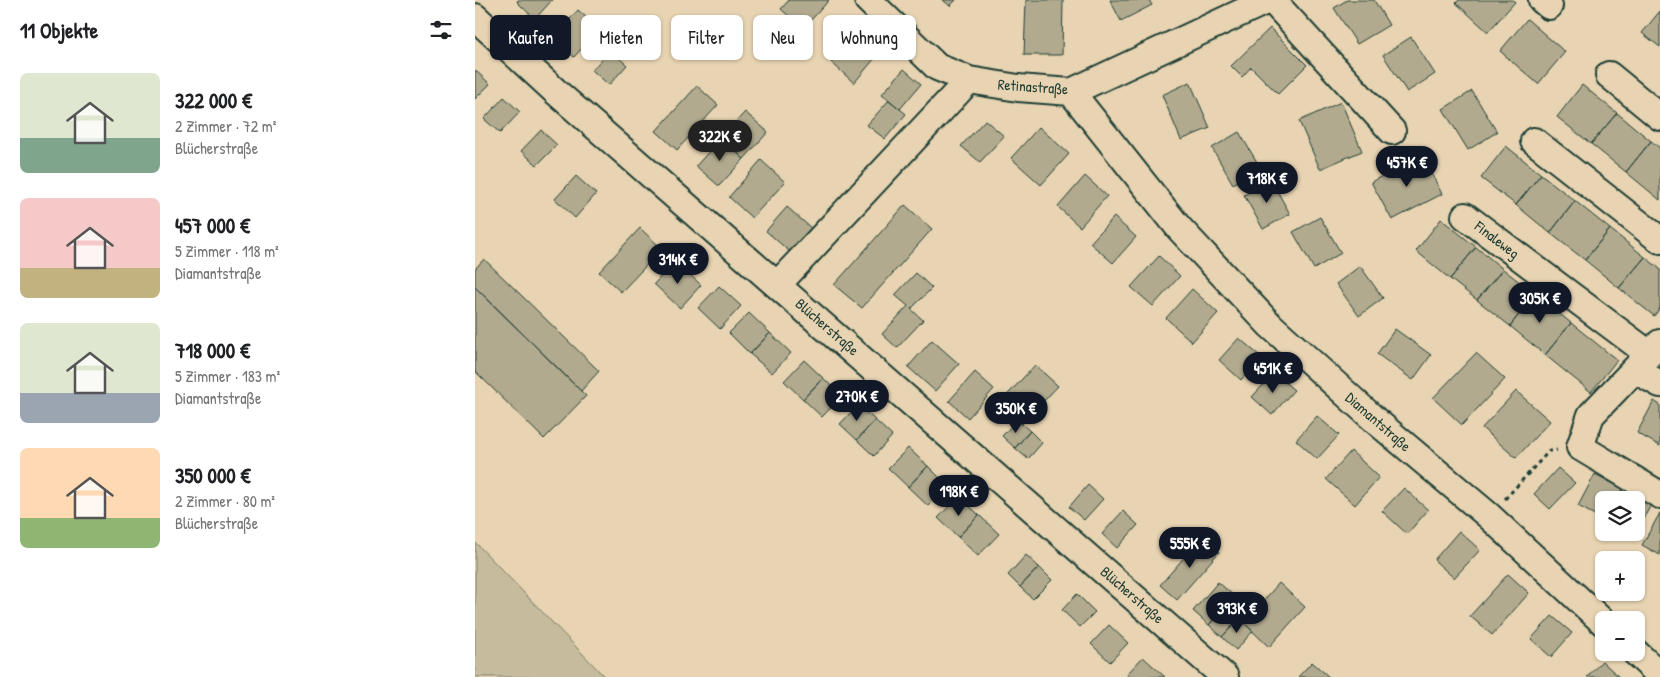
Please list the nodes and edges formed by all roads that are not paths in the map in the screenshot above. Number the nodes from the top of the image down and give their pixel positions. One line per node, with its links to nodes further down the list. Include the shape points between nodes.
1 (867, 0): 5 (street, Retinastraße, via 937,67)
2 (1270, 0): 6 (street, Retinastraße); 8 (street)
3 (475, 17): 12 (street, Blücherstraße)
4 (1609, 75): 7 (street)
5 (969, 80): 6 (street, Retinastraße); 12 (street)
6 (1071, 92): 16 (street, Diamantstraße, via 1179,228 1270,325 1376,421 1489,516)
7 (1660, 117)
8 (1392, 131)
9 (1534, 141): 11 (street)
10 (1465, 216): 13 (street, Finaleweg)
11 (1660, 240)
12 (778, 284): 19 (street, Blücherstraße)
13 (1648, 356): 14 (street, Finaleweg); 15 (street, via 1591,415 1581,447)
14 (1660, 384)
15 (1660, 496)
16 (1595, 615)
17 (1644, 661): 18 (street)
18 (1660, 676)
19 (1225, 677)

